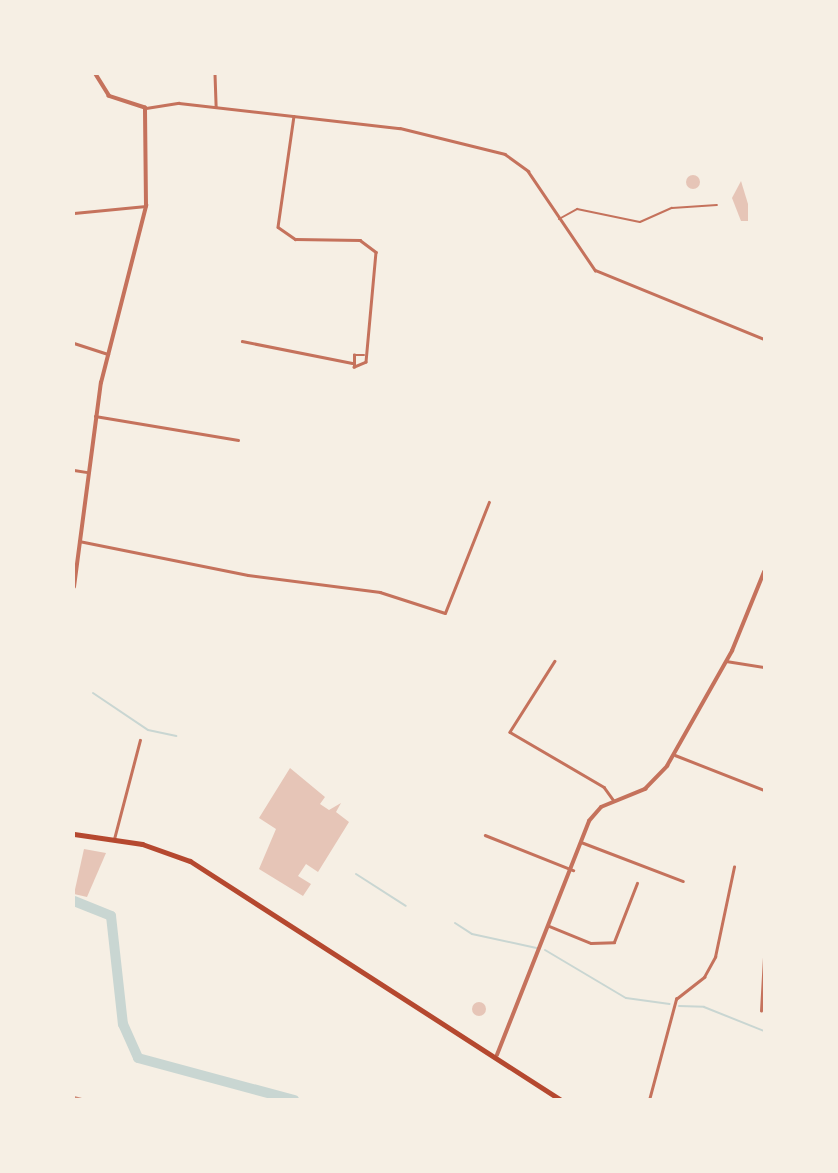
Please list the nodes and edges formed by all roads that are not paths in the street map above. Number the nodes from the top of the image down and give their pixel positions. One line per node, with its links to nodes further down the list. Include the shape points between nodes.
1 (95, 74): 4 (street, via 109,96)
2 (215, 74): 3 (street)
3 (216, 107): 4 (street); 5 (street)
4 (145, 108): 7 (street)
5 (294, 116): 9 (street, via 415,130 505,154 528,170); 14 (street, via 278,227 295,239 360,240 376,252 374,318)
6 (717, 205): 9 (lane, via 672,208 640,222 577,209)
7 (146, 206): 8 (street); 13 (street)
8 (74, 213)
9 (559, 219): 10 (street, via 595,270)
10 (765, 339)
11 (242, 341): 15 (street)
12 (74, 343): 13 (street)
13 (108, 354): 16 (street)
14 (364, 355): 15 (street, via 354,355); 15 (street, via 364,367)
15 (352, 363)
16 (95, 416): 17 (street); 19 (street)
17 (238, 440)
18 (74, 470): 19 (street)
19 (87, 472): 21 (street)
20 (489, 502): 21 (street, via 445,613 380,592 248,575)
21 (79, 541): 23 (street)
22 (765, 572): 25 (street)
23 (74, 587)
24 (555, 661): 30 (street, via 510,732 604,787)
25 (726, 662): 26 (street); 28 (street)
26 (765, 667)
27 (140, 740): 33 (street)
28 (675, 755): 29 (street); 30 (street, via 651,784)
29 (765, 790)
30 (614, 801): 34 (street, via 596,811)
31 (74, 834): 33 (highway)
32 (485, 835): 36 (street)
33 (114, 839): 42 (highway, via 190,861)
34 (581, 842): 36 (street); 37 (street)
35 (734, 867): 44 (street, via 715,957 704,977 677,999)
36 (573, 870): 39 (street)
37 (683, 881)
38 (638, 883): 39 (street, via 614,942 591,943)
39 (549, 926): 42 (street)
40 (765, 957): 41 (street, via 757,988)
41 (761, 1011)
42 (497, 1055): 43 (highway)
43 (561, 1100)
44 (649, 1100)

